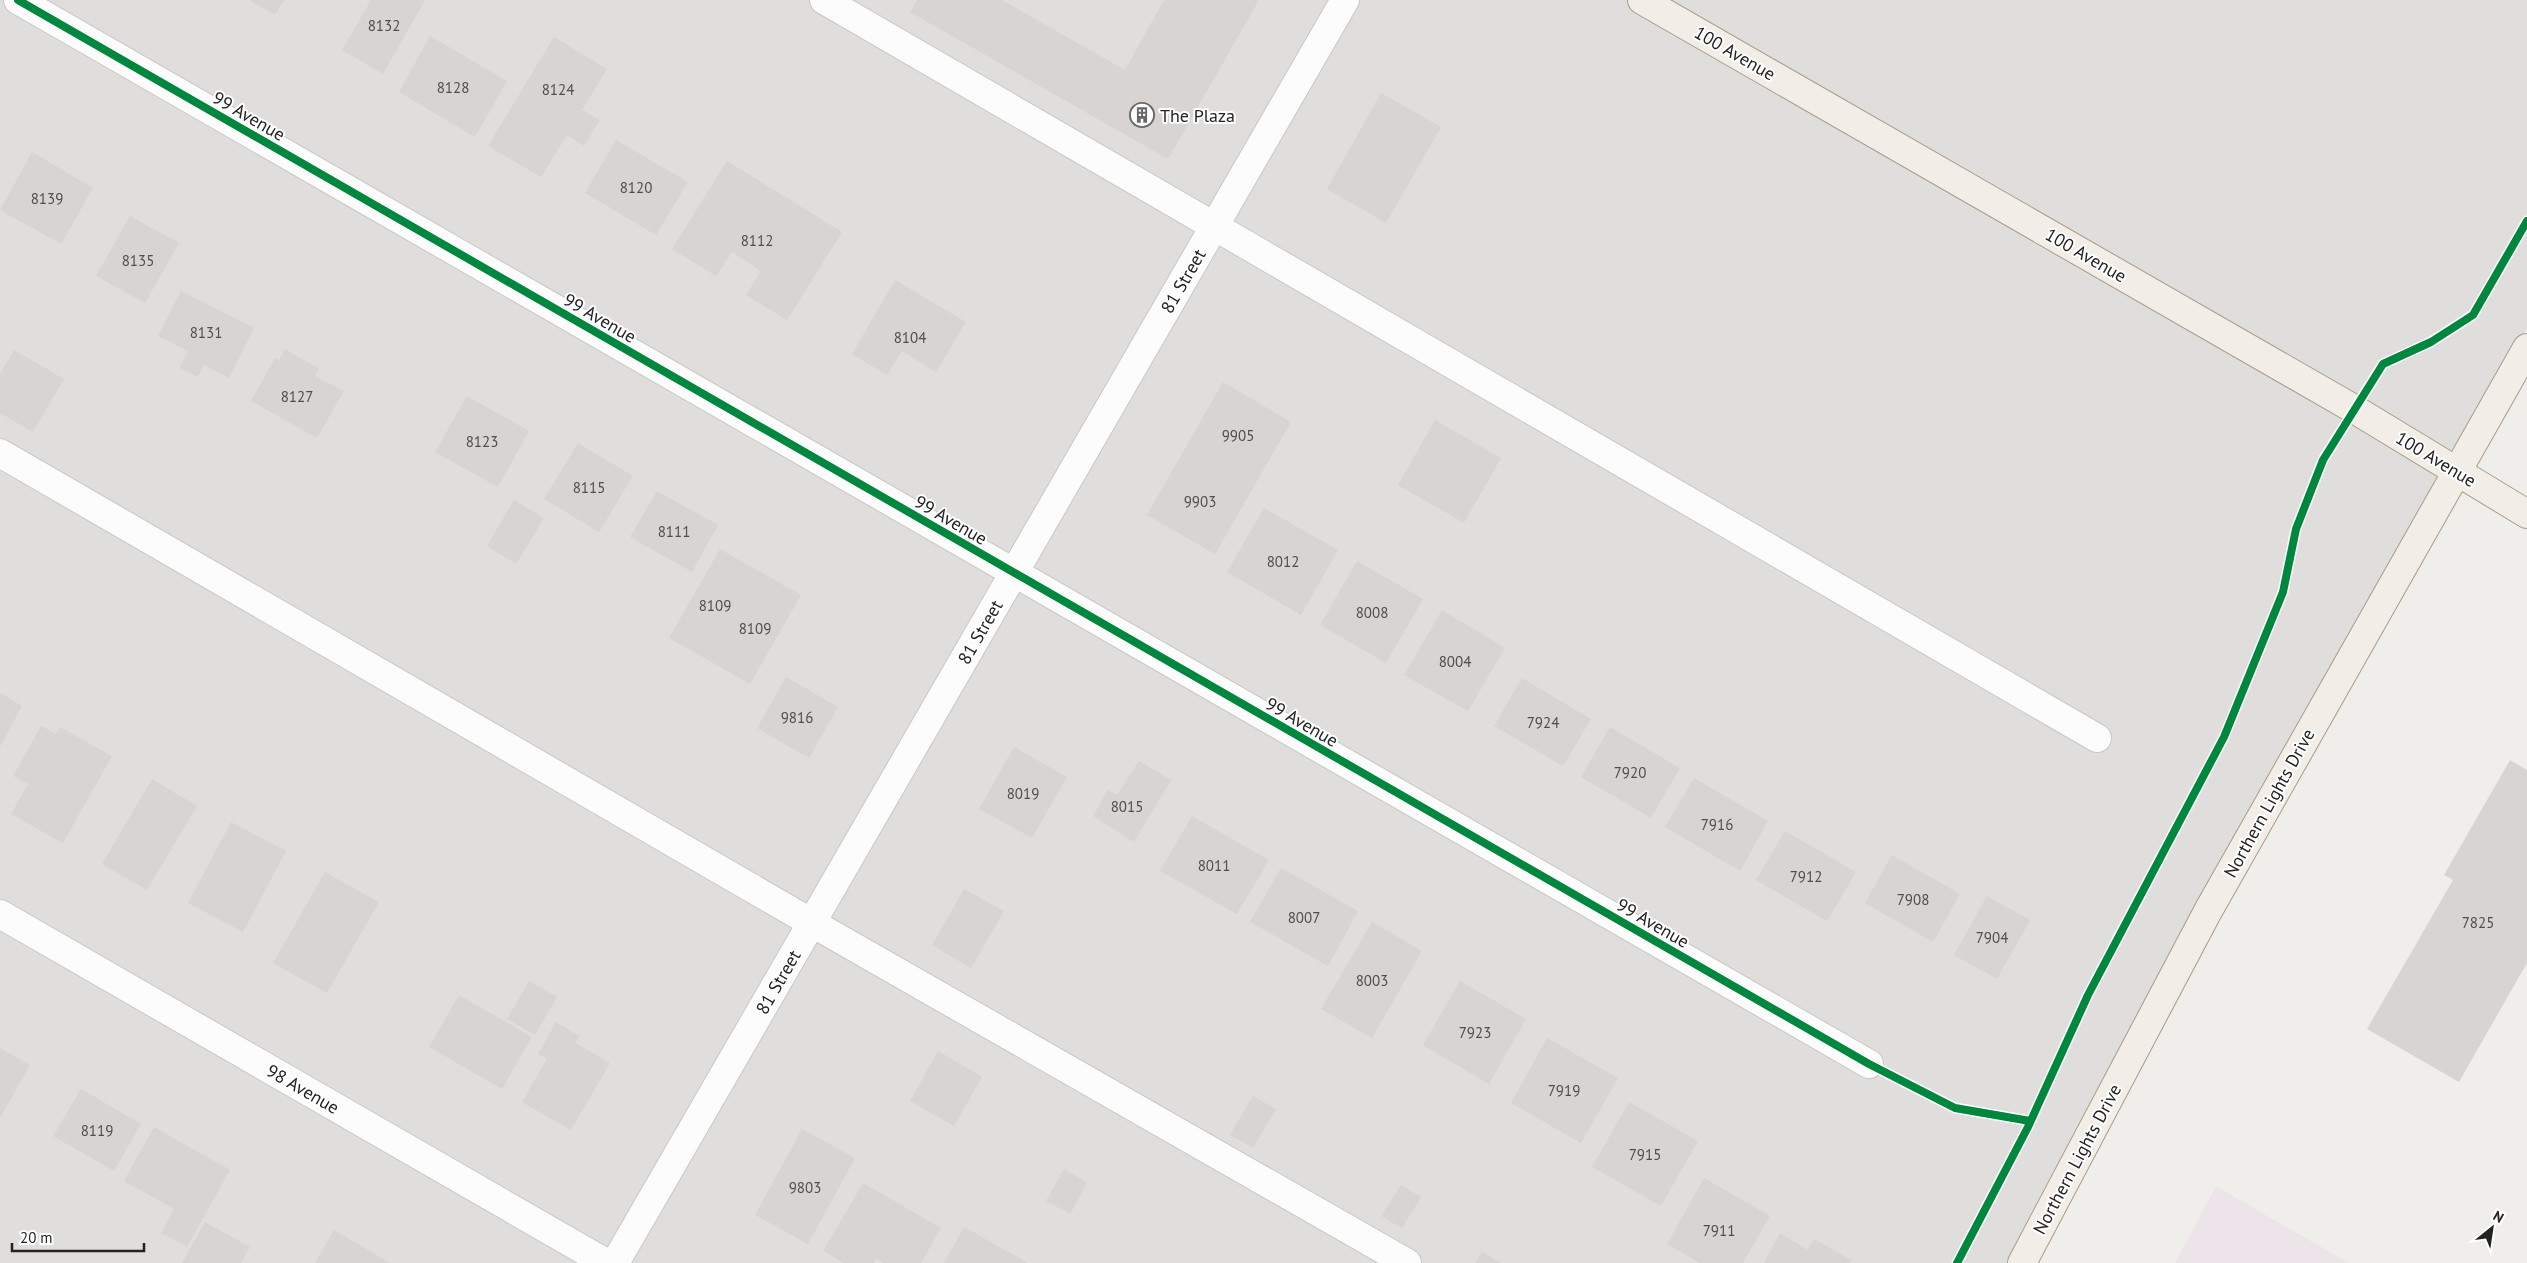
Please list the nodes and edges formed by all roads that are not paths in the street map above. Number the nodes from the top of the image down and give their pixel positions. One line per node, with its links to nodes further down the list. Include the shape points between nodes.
1 (18, 0): 10 (street, 99 Avenue)
2 (824, 0): 5 (street)
3 (1345, 0): 5 (street, 81 Street)
4 (1642, 0): 8 (main road, 100 Avenue)
5 (1215, 225): 10 (street, 81 Street); 11 (street)
6 (2527, 348): 8 (main road, Northern Lights Drive)
7 (0, 453): 13 (street)
8 (2457, 471): 9 (main road, 100 Avenue); 18 (main road, Northern Lights Drive, via 2208,911)
9 (2527, 514)
10 (1014, 574): 13 (street, 81 Street); 14 (street, 99 Avenue)
11 (2097, 738)
12 (0, 914): 15 (street, 98 Avenue)
13 (812, 923): 16 (street, 81 Street); 17 (street)
14 (1870, 1064)
15 (606, 1263)
16 (615, 1263)
17 (1407, 1263)
18 (2022, 1263)

